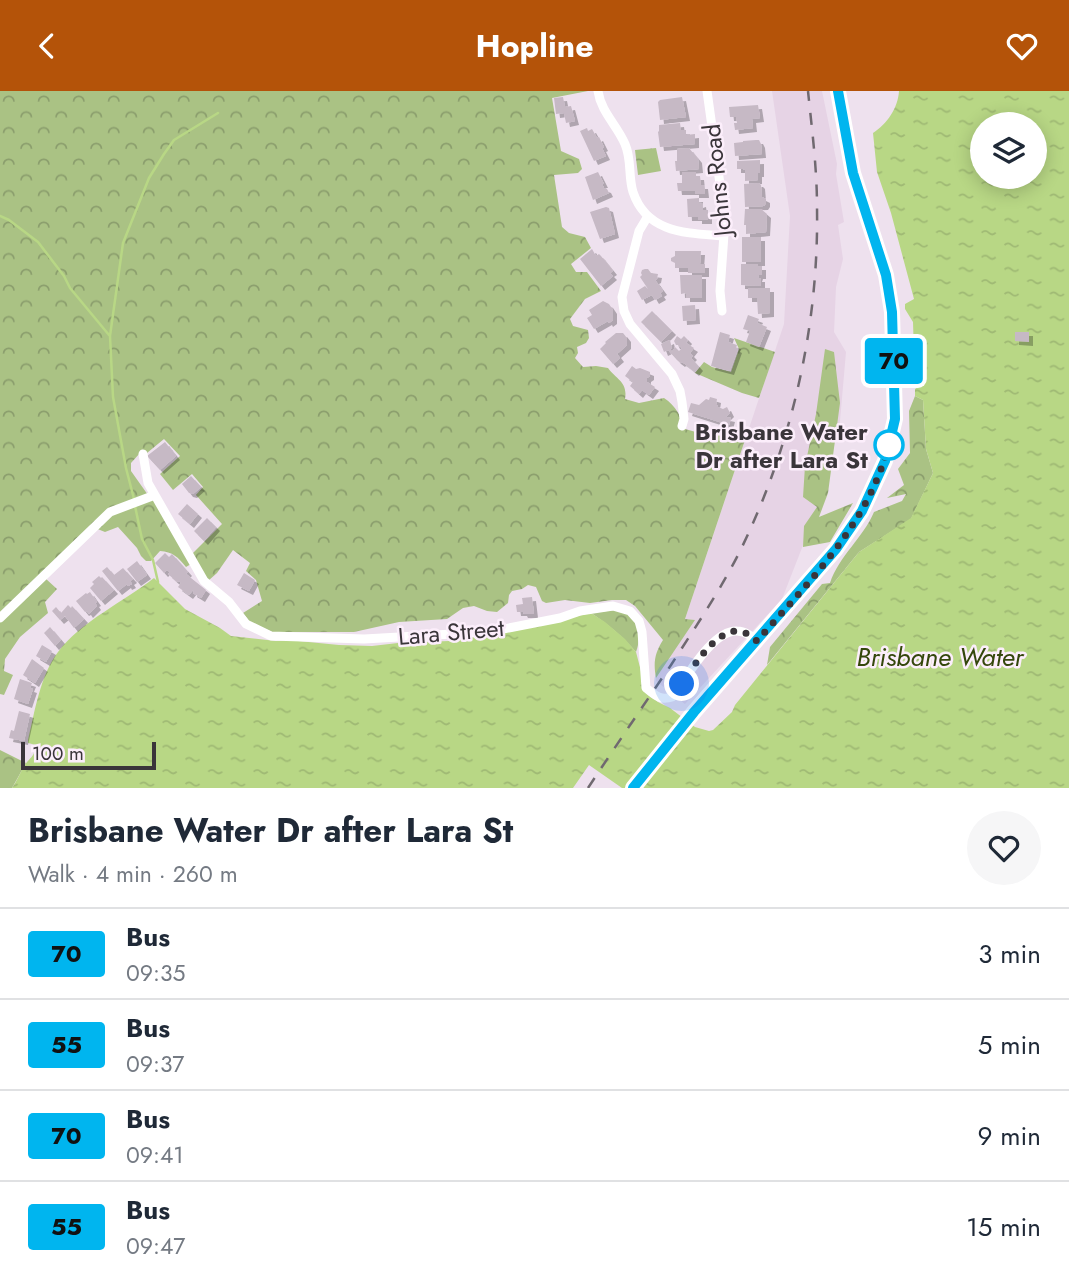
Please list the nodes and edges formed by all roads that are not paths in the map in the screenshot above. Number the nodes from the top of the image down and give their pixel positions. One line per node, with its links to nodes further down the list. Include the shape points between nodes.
1 (598, 91): 4 (street, via 605,113 625,145 633,191)
2 (707, 91): 5 (street, Johns Road)
3 (838, 91): 11 (main road, via 853,173 890,293 895,419 885,461 851,530)
4 (648, 216): 5 (street, via 675,232); 7 (street, via 639,230 622,297 624,311 672,374 680,391)
5 (724, 236): 6 (street, Johns Road)
6 (722, 311)
7 (681, 426)
8 (143, 454): 9 (street, Lara Street)
9 (155, 495): 10 (street, via 110,512); 11 (street, Lara Street, via 204,581 246,624 271,636 364,639 488,632 613,606 630,611 639,621 646,688 664,699 672,697 704,652 721,637 735,631)
10 (0, 618)
11 (757, 641): 12 (main road)
12 (633, 788)

